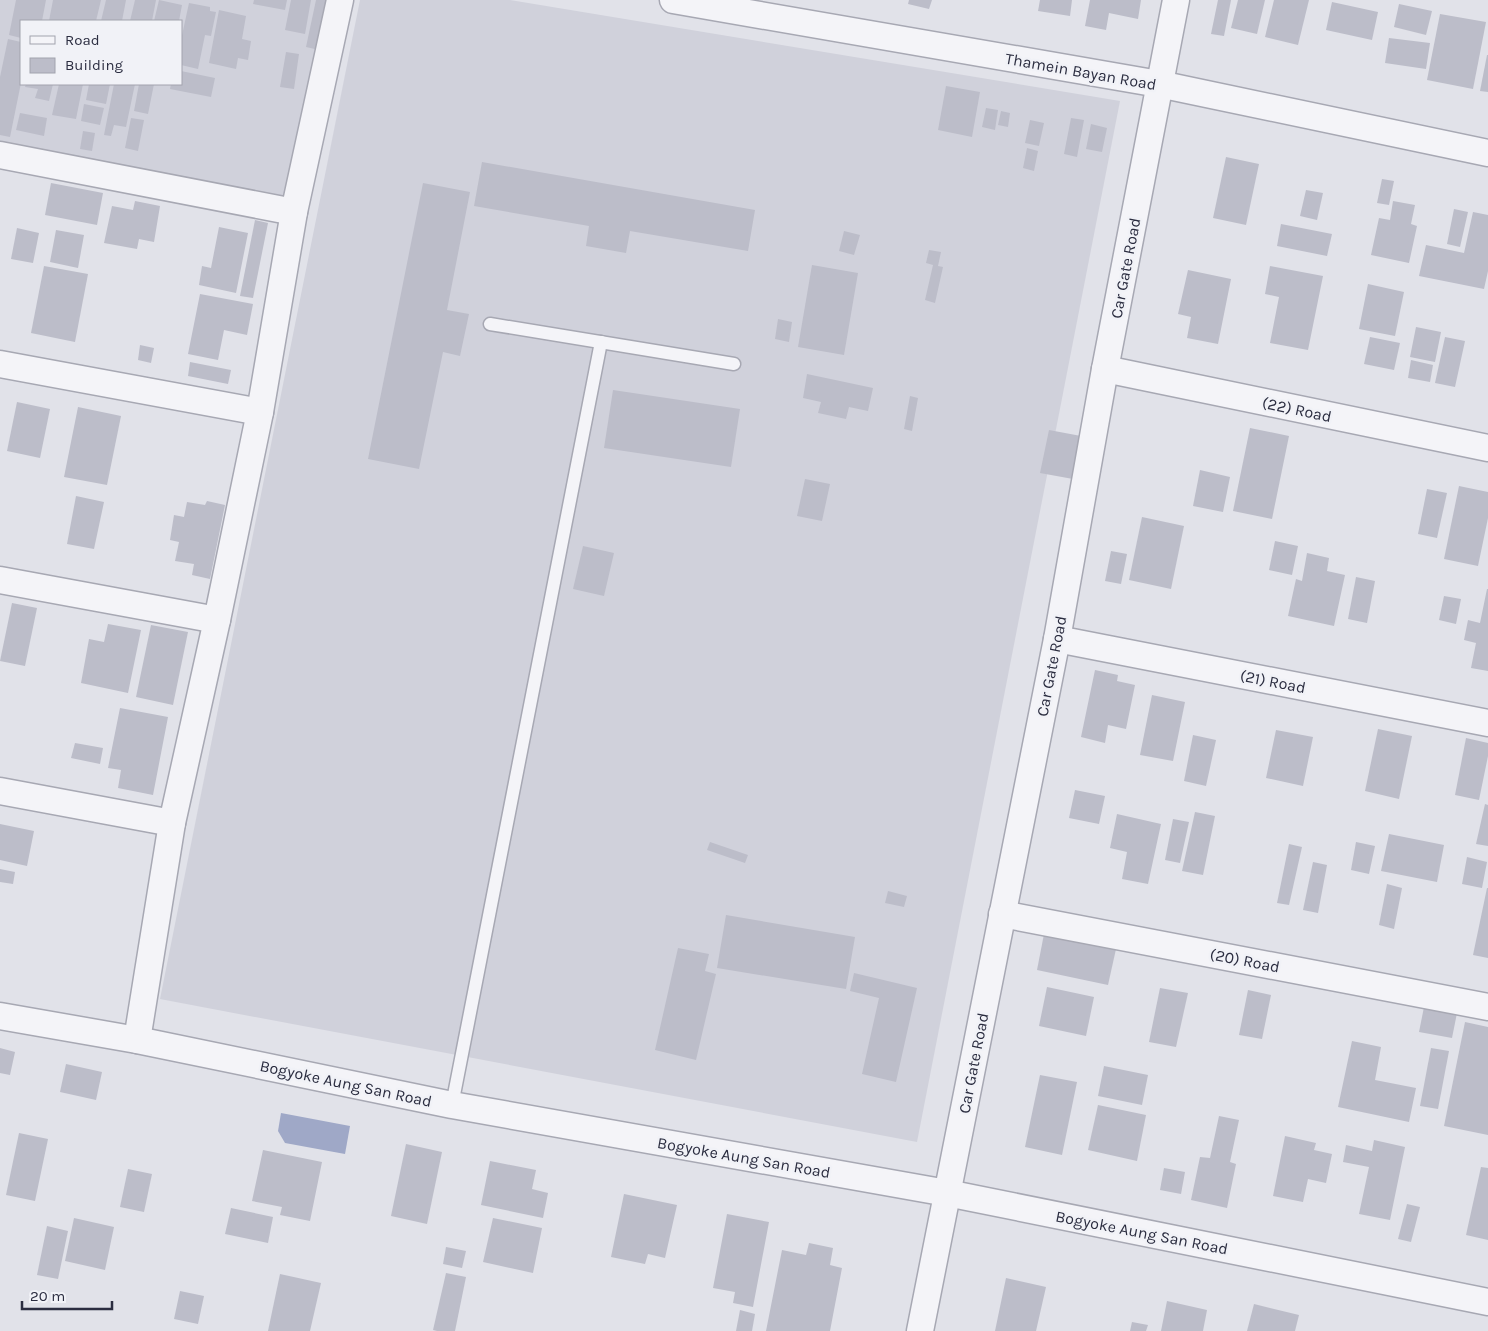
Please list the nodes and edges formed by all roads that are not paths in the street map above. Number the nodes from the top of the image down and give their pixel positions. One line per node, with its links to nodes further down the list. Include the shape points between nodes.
1 (340, 0): 7 (street)
2 (673, 0): 4 (street, Thamein Bayan Road)
3 (1176, 0): 4 (street, Car Gate Road)
4 (1159, 84): 5 (street, Thamein Bayan Road); 12 (street, Car Gate Road)
5 (1488, 152)
6 (0, 155): 7 (street)
7 (294, 212): 13 (street)
8 (490, 324): 9 (lane)
9 (601, 342): 11 (lane); 25 (lane)
10 (0, 364): 13 (street)
11 (734, 364)
12 (1105, 369): 14 (street, (22) Road); 17 (street, Car Gate Road)
13 (260, 412): 16 (street)
14 (1488, 448)
15 (0, 580): 16 (street)
16 (217, 620): 20 (street)
17 (1057, 639): 18 (street, (21) Road); 21 (street, Car Gate Road)
18 (1488, 723)
19 (0, 791): 20 (street)
20 (172, 823): 24 (street)
21 (1002, 914): 22 (street, (20) Road); 26 (street, Car Gate Road)
22 (1488, 1007)
23 (0, 1016): 24 (street, Bogyoke Aung San Road)
24 (137, 1040): 25 (street, Bogyoke Aung San Road)
25 (452, 1105): 26 (street, Bogyoke Aung San Road)
26 (948, 1193): 27 (street, Bogyoke Aung San Road); 28 (street, Car Gate Road)
27 (1488, 1302)
28 (920, 1331)

